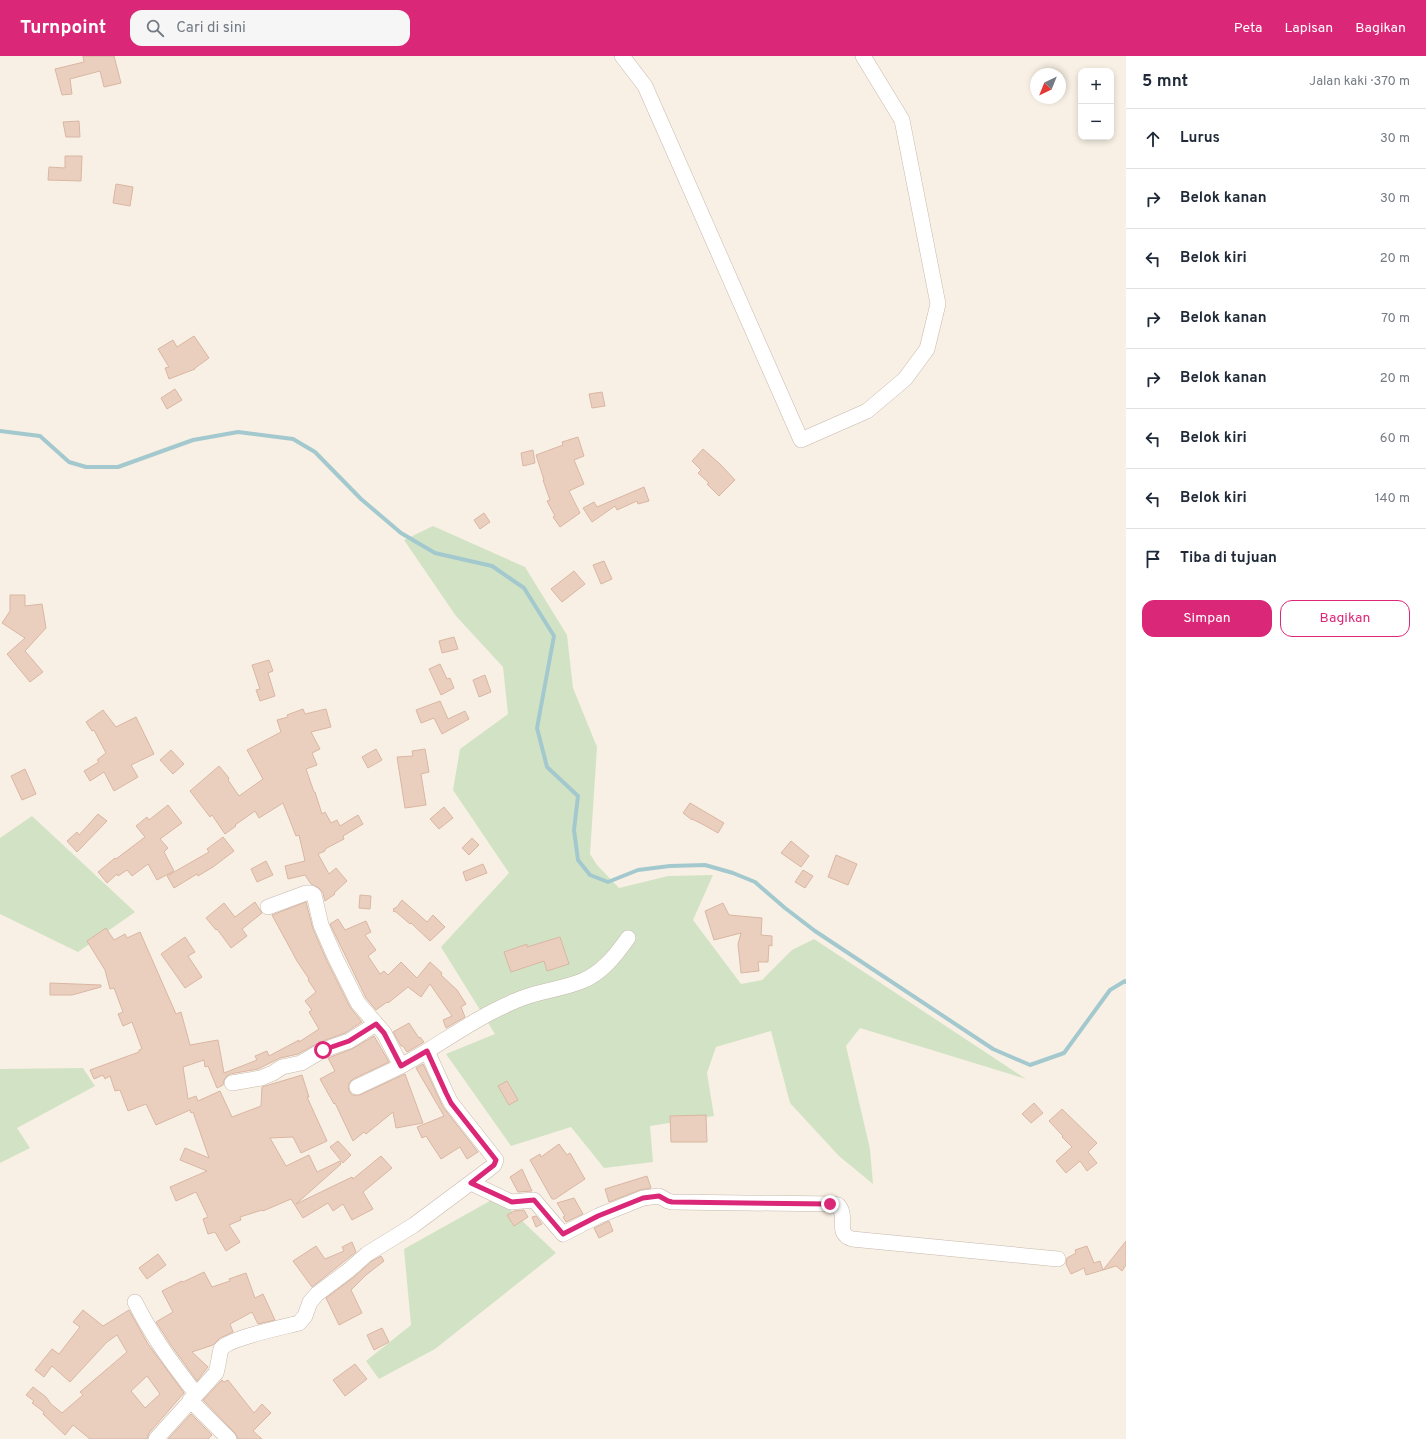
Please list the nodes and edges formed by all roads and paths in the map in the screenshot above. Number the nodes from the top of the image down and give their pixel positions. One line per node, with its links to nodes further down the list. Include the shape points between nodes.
1 (622, 56): 2 (street, via 645,86 801,440 867,410 905,379 927,349 938,304 902,120)
2 (863, 56)
3 (268, 907): 5 (street, via 306,892 314,895 321,925 335,957 358,1003)
4 (628, 938): 6 (street, via 600,971 583,981 520,999 496,1009)
5 (376, 1024): 7 (street, via 384,1033); 8 (street, via 349,1041 323,1050 301,1063 282,1067 261,1078)
6 (427, 1051): 7 (street); 10 (street, via 451,1103 496,1160 494,1165)
7 (401, 1066): 9 (street)
8 (232, 1082)
9 (357, 1087)
10 (471, 1183): 11 (street, via 512,1202 534,1200 563,1234 598,1216 649,1197 659,1196 672,1202 834,1204 843,1212 843,1234 852,1239); 13 (street, via 414,1225 367,1254 317,1294 299,1323 239,1338 222,1347 216,1373)
11 (1058, 1259)
12 (135, 1302): 13 (street, via 147,1326)
13 (193, 1397): 14 (street); 15 (street)
14 (156, 1439)
15 (230, 1439)

